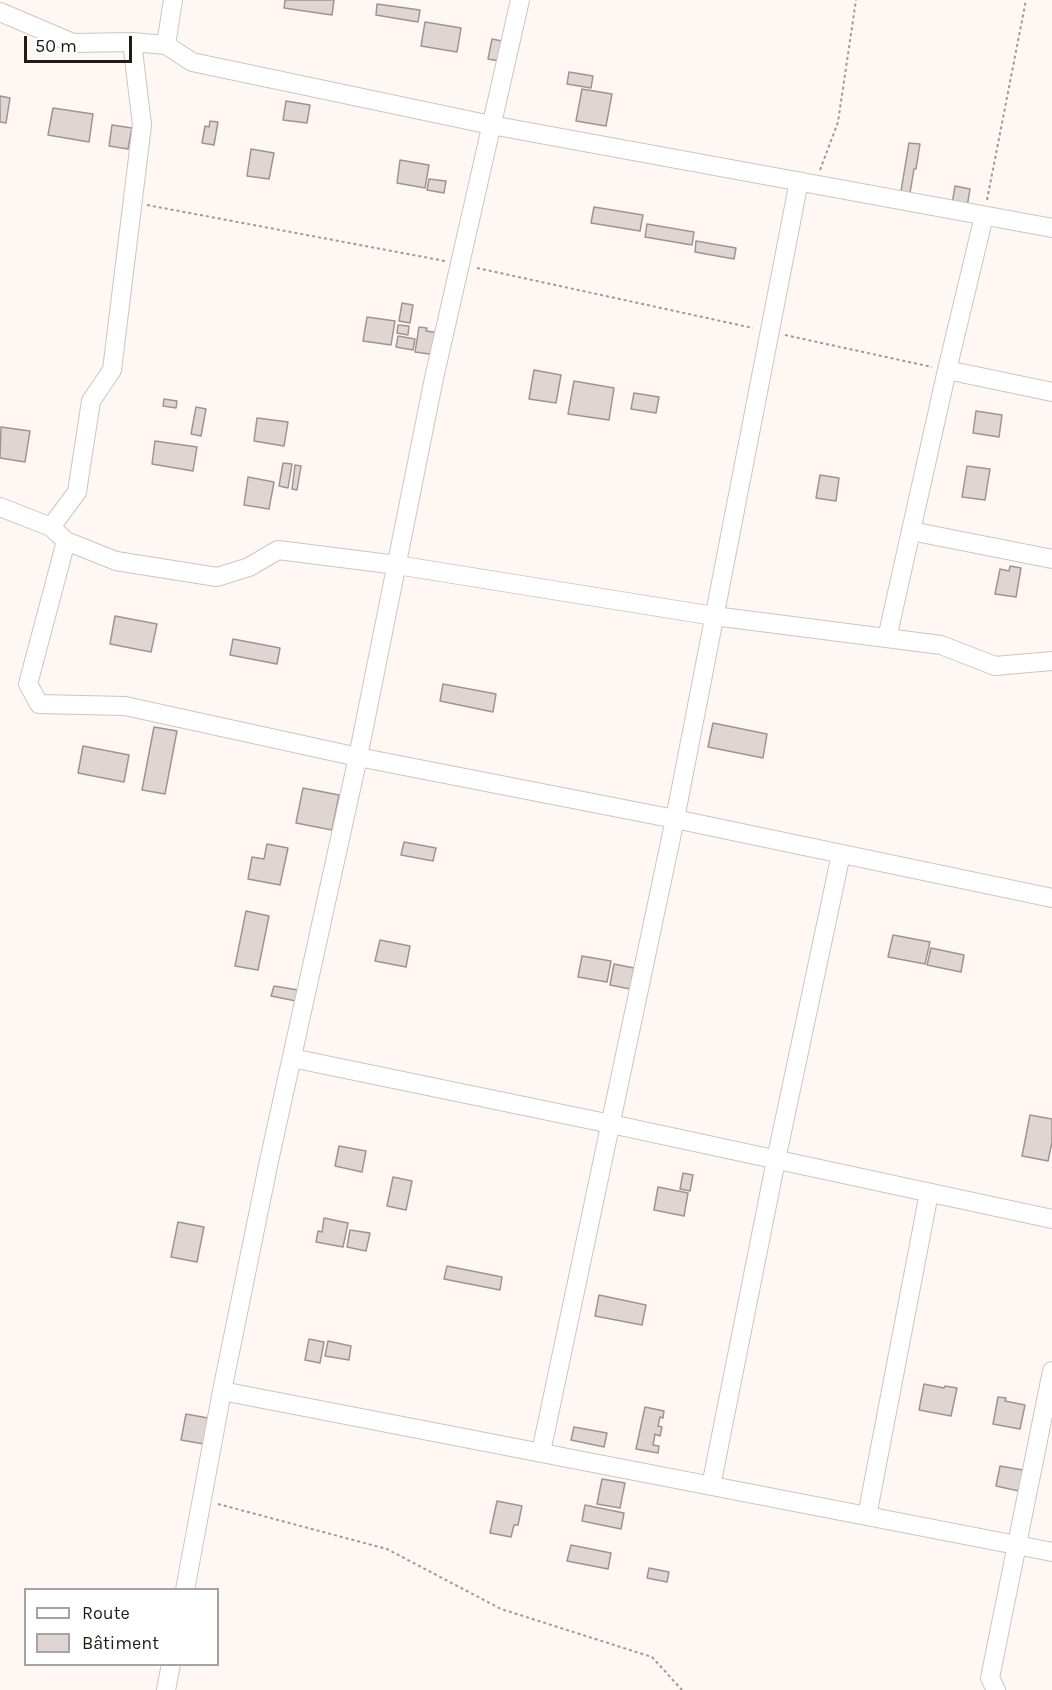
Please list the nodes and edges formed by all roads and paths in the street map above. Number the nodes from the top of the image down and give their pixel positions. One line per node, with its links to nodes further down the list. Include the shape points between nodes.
1 (172, 0): 7 (street)
2 (520, 0): 8 (street)
3 (855, 0): 9 (path, via 838,123)
4 (1026, 0): 11 (path)
5 (0, 12): 6 (street, via 73,43)
6 (132, 42): 7 (street); 10 (street, via 142,125)
7 (166, 45): 8 (street, via 192,62)
8 (491, 125): 9 (street); 13 (street)
9 (807, 182): 11 (street); 14 (street)
10 (132, 202): 13 (path); 18 (street, via 112,370 91,401 77,492)
11 (984, 216): 12 (street); 15 (street)
12 (1052, 228)
13 (460, 264): 14 (path); 22 (street)
14 (769, 332): 15 (path); 23 (street)
15 (947, 370): 16 (street); 19 (street)
16 (1052, 392)
17 (0, 507): 18 (street)
18 (51, 527): 20 (street)
19 (911, 531): 21 (street); 24 (street)
20 (66, 541): 22 (street, via 116,561 218,577 249,567 278,550); 26 (street, via 28,684 39,704 125,706)
21 (1052, 560)
22 (397, 565): 23 (street); 26 (street)
23 (714, 616): 24 (street); 27 (street)
24 (887, 638): 25 (street, via 941,645 995,666)
25 (1052, 660)
26 (358, 757): 27 (street); 30 (street)
27 (675, 819): 28 (street); 31 (street)
28 (841, 854): 29 (street); 32 (street)
29 (1052, 898)
30 (292, 1058): 31 (street); 36 (street)
31 (611, 1124): 32 (street); 37 (street)
32 (776, 1160): 33 (street); 38 (street)
33 (929, 1193): 34 (street); 40 (street)
34 (1052, 1219)
35 (1052, 1371): 41 (street)
36 (222, 1391): 37 (street); 39 (street)
37 (541, 1452): 38 (street)
38 (711, 1486): 40 (street)
39 (202, 1500): 43 (street); 46 (path, via 387,1549 501,1609 652,1657)
40 (867, 1516): 41 (street)
41 (1016, 1546): 42 (street); 47 (street, via 990,1678)
42 (1052, 1552)
43 (185, 1588)
44 (171, 1666): 45 (street)
45 (166, 1690)
46 (682, 1690)
47 (996, 1690)

